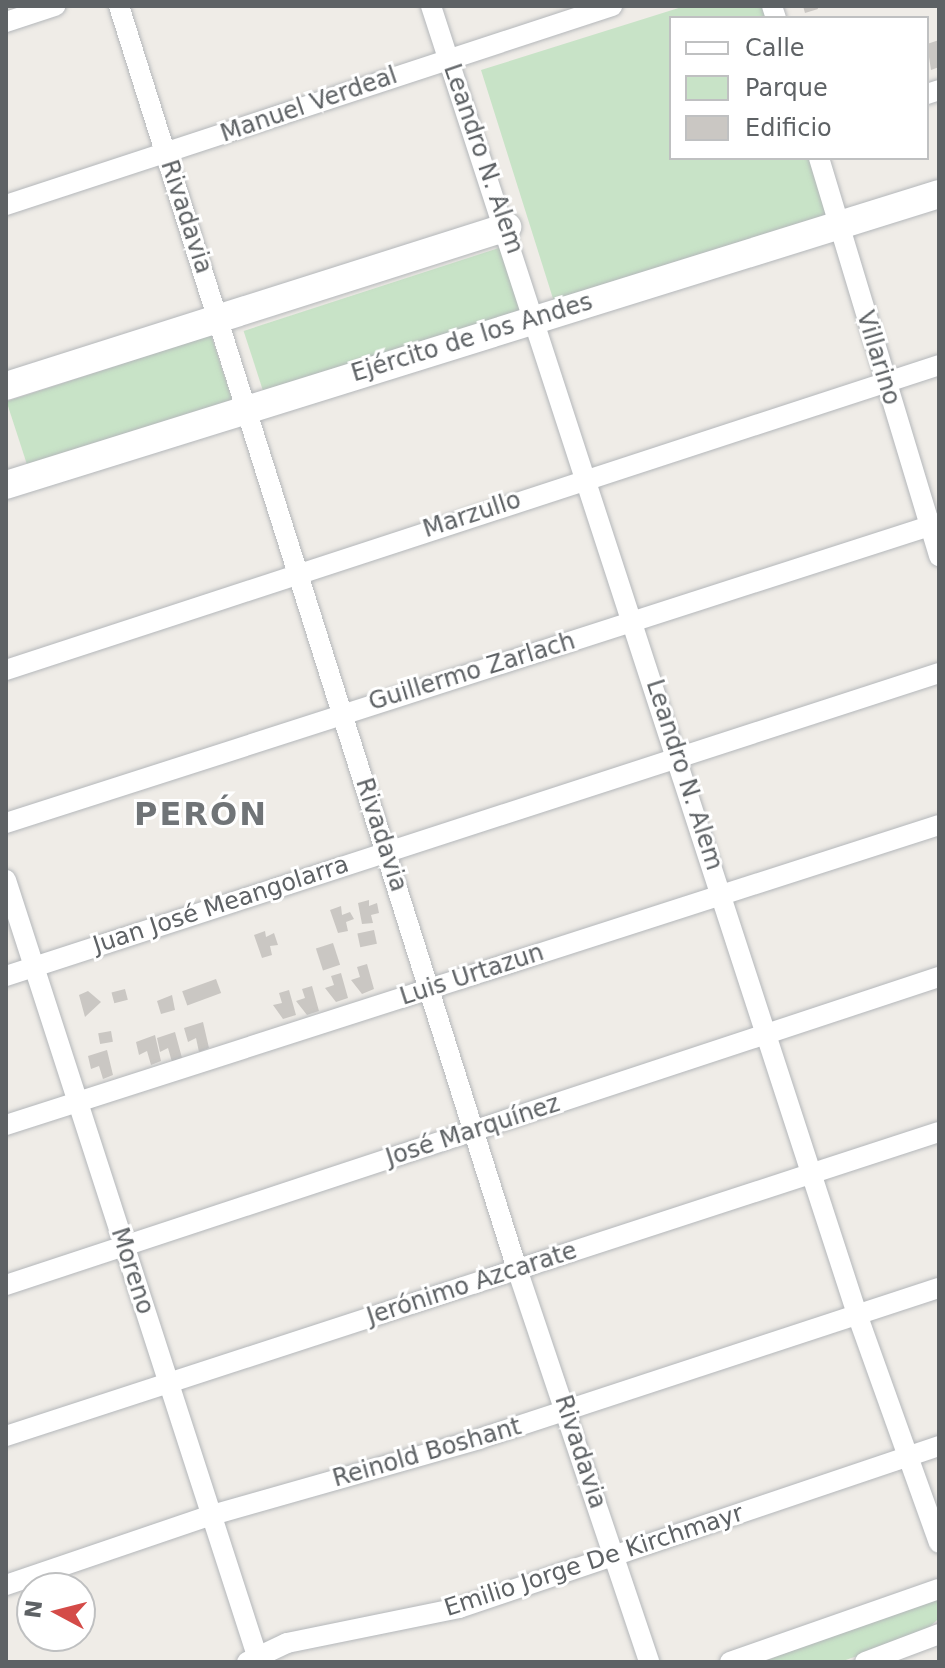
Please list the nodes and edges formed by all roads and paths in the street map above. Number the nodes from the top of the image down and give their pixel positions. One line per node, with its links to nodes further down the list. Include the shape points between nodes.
1 (55, 6): 5 (street)
2 (119, 6): 7 (street, Rivadavia)
3 (431, 6): 6 (street, Leandro N. Alem)
4 (612, 6): 6 (street, Manuel Verdeal)
5 (6, 22)
6 (448, 59): 7 (street, Manuel Verdeal); 12 (street, Leandro N. Alem)
7 (166, 153): 10 (street, Manuel Verdeal); 13 (street, Rivadavia)
8 (820, 160): 11 (street, Villarino)
9 (939, 194): 11 (street, Ejército de los Andes)
10 (6, 205)
11 (837, 226): 14 (street, Ejército de los Andes); 16 (street, Villarino)
12 (507, 227): 13 (street); 14 (street, Leandro N. Alem)
13 (218, 318): 17 (street); 18 (street, Rivadavia)
14 (537, 318): 18 (street, Ejército de los Andes); 19 (street, Leandro N. Alem)
15 (939, 365): 16 (street, Marzullo)
16 (885, 382): 19 (street, Marzullo); 21 (street, Villarino)
17 (6, 386)
18 (246, 409): 20 (street, Ejército de los Andes); 23 (street, Rivadavia)
19 (588, 477): 23 (street, Marzullo); 24 (street, Leandro N. Alem)
20 (6, 485)
21 (934, 525): 22 (street, Villarino); 24 (street, Guillermo Zarlach)
22 (939, 556)
23 (297, 571): 25 (street, Marzullo); 27 (street, Rivadavia)
24 (635, 621): 27 (street, Guillermo Zarlach); 28 (street, Leandro N. Alem)
25 (6, 670)
26 (939, 673): 28 (street, Juan José Meangolarra)
27 (342, 713): 29 (street, Guillermo Zarlach); 31 (street, Rivadavia)
28 (678, 755): 31 (street, Juan José Meangolarra); 33 (street, Leandro N. Alem)
29 (6, 823)
30 (939, 825): 33 (street, Luis Urtazun)
31 (386, 850): 34 (street, Juan José Meangolarra); 37 (street, Rivadavia)
32 (6, 880): 34 (street, Moreno)
33 (723, 894): 37 (street, Luis Urtazun); 38 (street, Leandro N. Alem)
34 (34, 967): 35 (street, Juan José Meangolarra); 39 (street, Moreno)
35 (6, 976)
36 (939, 977): 38 (street, José Marquínez)
37 (429, 989): 39 (street, Luis Urtazun); 41 (street, Rivadavia)
38 (768, 1033): 41 (street, José Marquínez); 43 (street, Leandro N. Alem)
39 (78, 1102): 40 (street, Luis Urtazun); 44 (street, Moreno)
40 (6, 1125)
41 (474, 1130): 44 (street, José Marquínez); 45 (street, Rivadavia)
42 (939, 1132): 43 (street, Jerónimo Azcarate)
43 (813, 1172): 45 (street, Jerónimo Azcarate); 48 (street, Leandro N. Alem)
44 (124, 1246): 46 (street, José Marquínez); 49 (street, Moreno)
45 (517, 1269): 49 (street, Jerónimo Azcarate); 50 (street, Rivadavia)
46 (6, 1285)
47 (939, 1288): 48 (street, Reinold Boshant)
48 (857, 1314): 50 (street, Reinold Boshant); 53 (street, Leandro N. Alem)
49 (168, 1383): 51 (street, Jerónimo Azcarate); 54 (street, Moreno)
50 (567, 1411): 54 (street, Reinold Boshant); 56 (street, Rivadavia)
51 (6, 1436)
52 (939, 1446): 53 (street, Emilio Jorge De Kirchmayr)
53 (906, 1457): 55 (street, Leandro N. Alem); 56 (street, Emilio Jorge De Kirchmayr)
54 (209, 1516): 57 (street, Reinold Boshant); 60 (street, Moreno)
55 (939, 1543)
56 (614, 1555): 60 (street, Emilio Jorge De Kirchmayr, via 459,1608 287,1643); 61 (street, Rivadavia)
57 (6, 1585)
58 (939, 1589): 62 (street)
59 (939, 1634): 63 (street)
60 (254, 1660)
61 (649, 1662)
62 (730, 1662)
63 (865, 1662)

